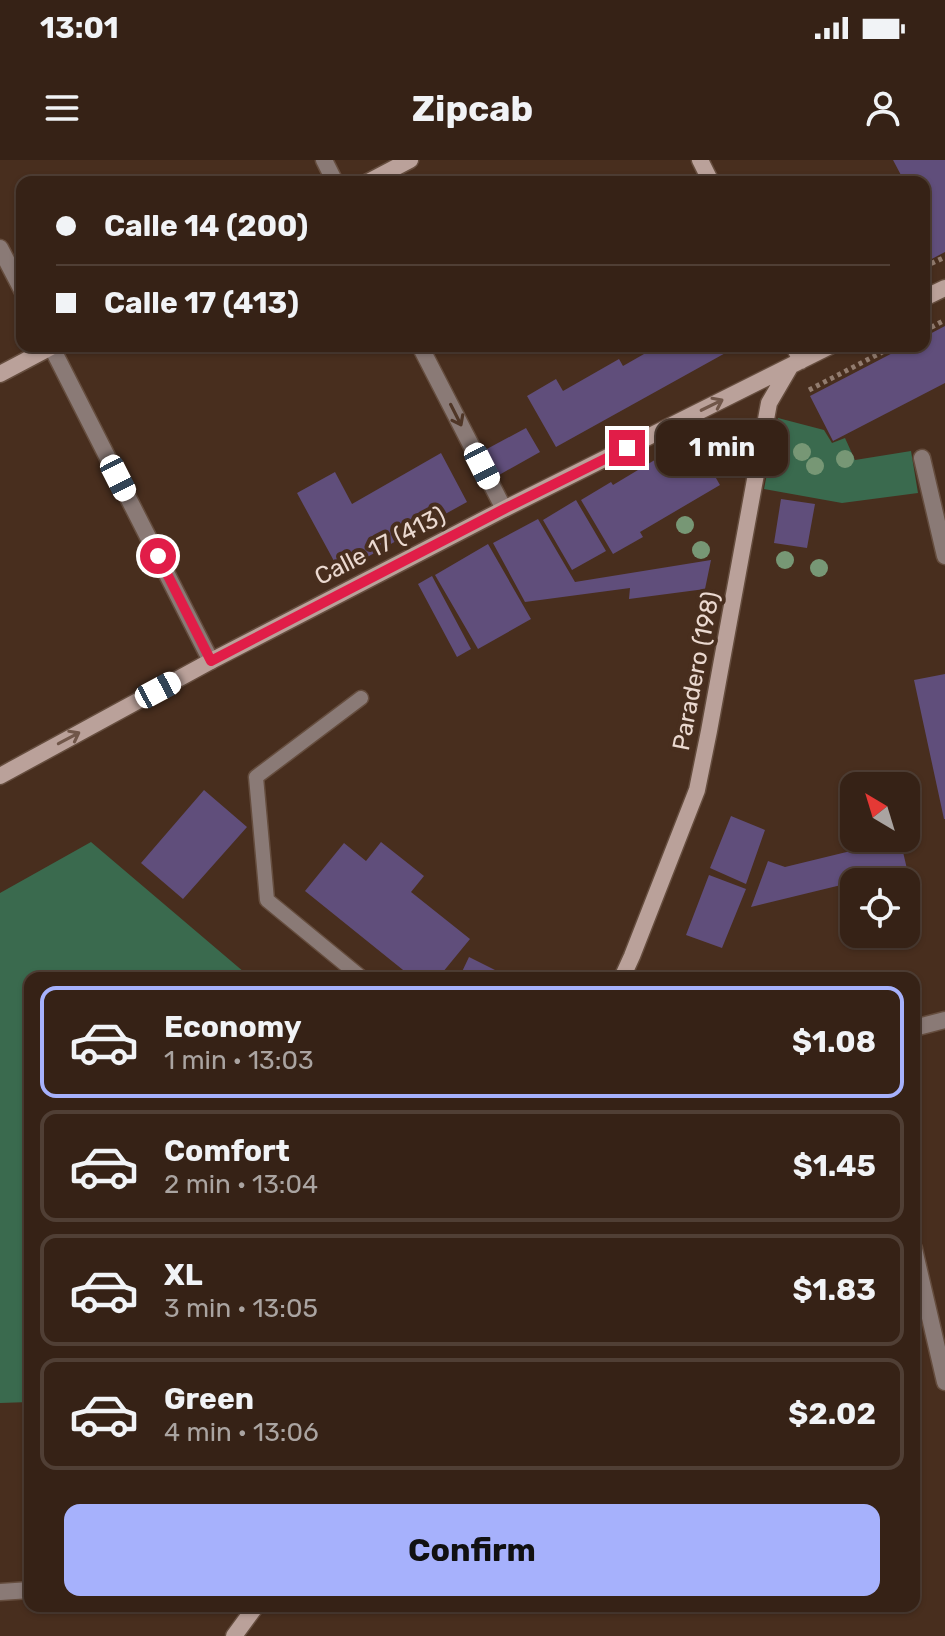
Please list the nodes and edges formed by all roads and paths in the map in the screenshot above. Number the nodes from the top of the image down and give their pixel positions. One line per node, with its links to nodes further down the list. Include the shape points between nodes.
1 (410, 160): 2 (street)
2 (379, 176)
3 (0, 248): 4 (street)
4 (16, 279)
5 (41, 352): 10 (street)
6 (55, 352): 15 (street)
7 (423, 352): 13 (street, one-way to 13)
8 (882, 352): 11 (path)
9 (795, 358): 13 (street, Calle 17 (413), one-way to 9); 19 (street, Paradero (198), via 769,403 697,790)
10 (0, 374)
11 (809, 390)
12 (922, 458): 14 (street)
13 (504, 509): 15 (street, Calle 17 (413))
14 (945, 556)
15 (211, 661): 17 (street, Calle 17 (413), one-way to 15)
16 (361, 698): 18 (lane, via 256,777 267,900)
17 (0, 776)
18 (355, 972)
19 (625, 972)
20 (945, 1020): 21 (street)
21 (920, 1026)
22 (920, 1275): 23 (street)
23 (945, 1382)
24 (24, 1590): 25 (street)
25 (0, 1592)
26 (252, 1612): 27 (street)
27 (234, 1636)

